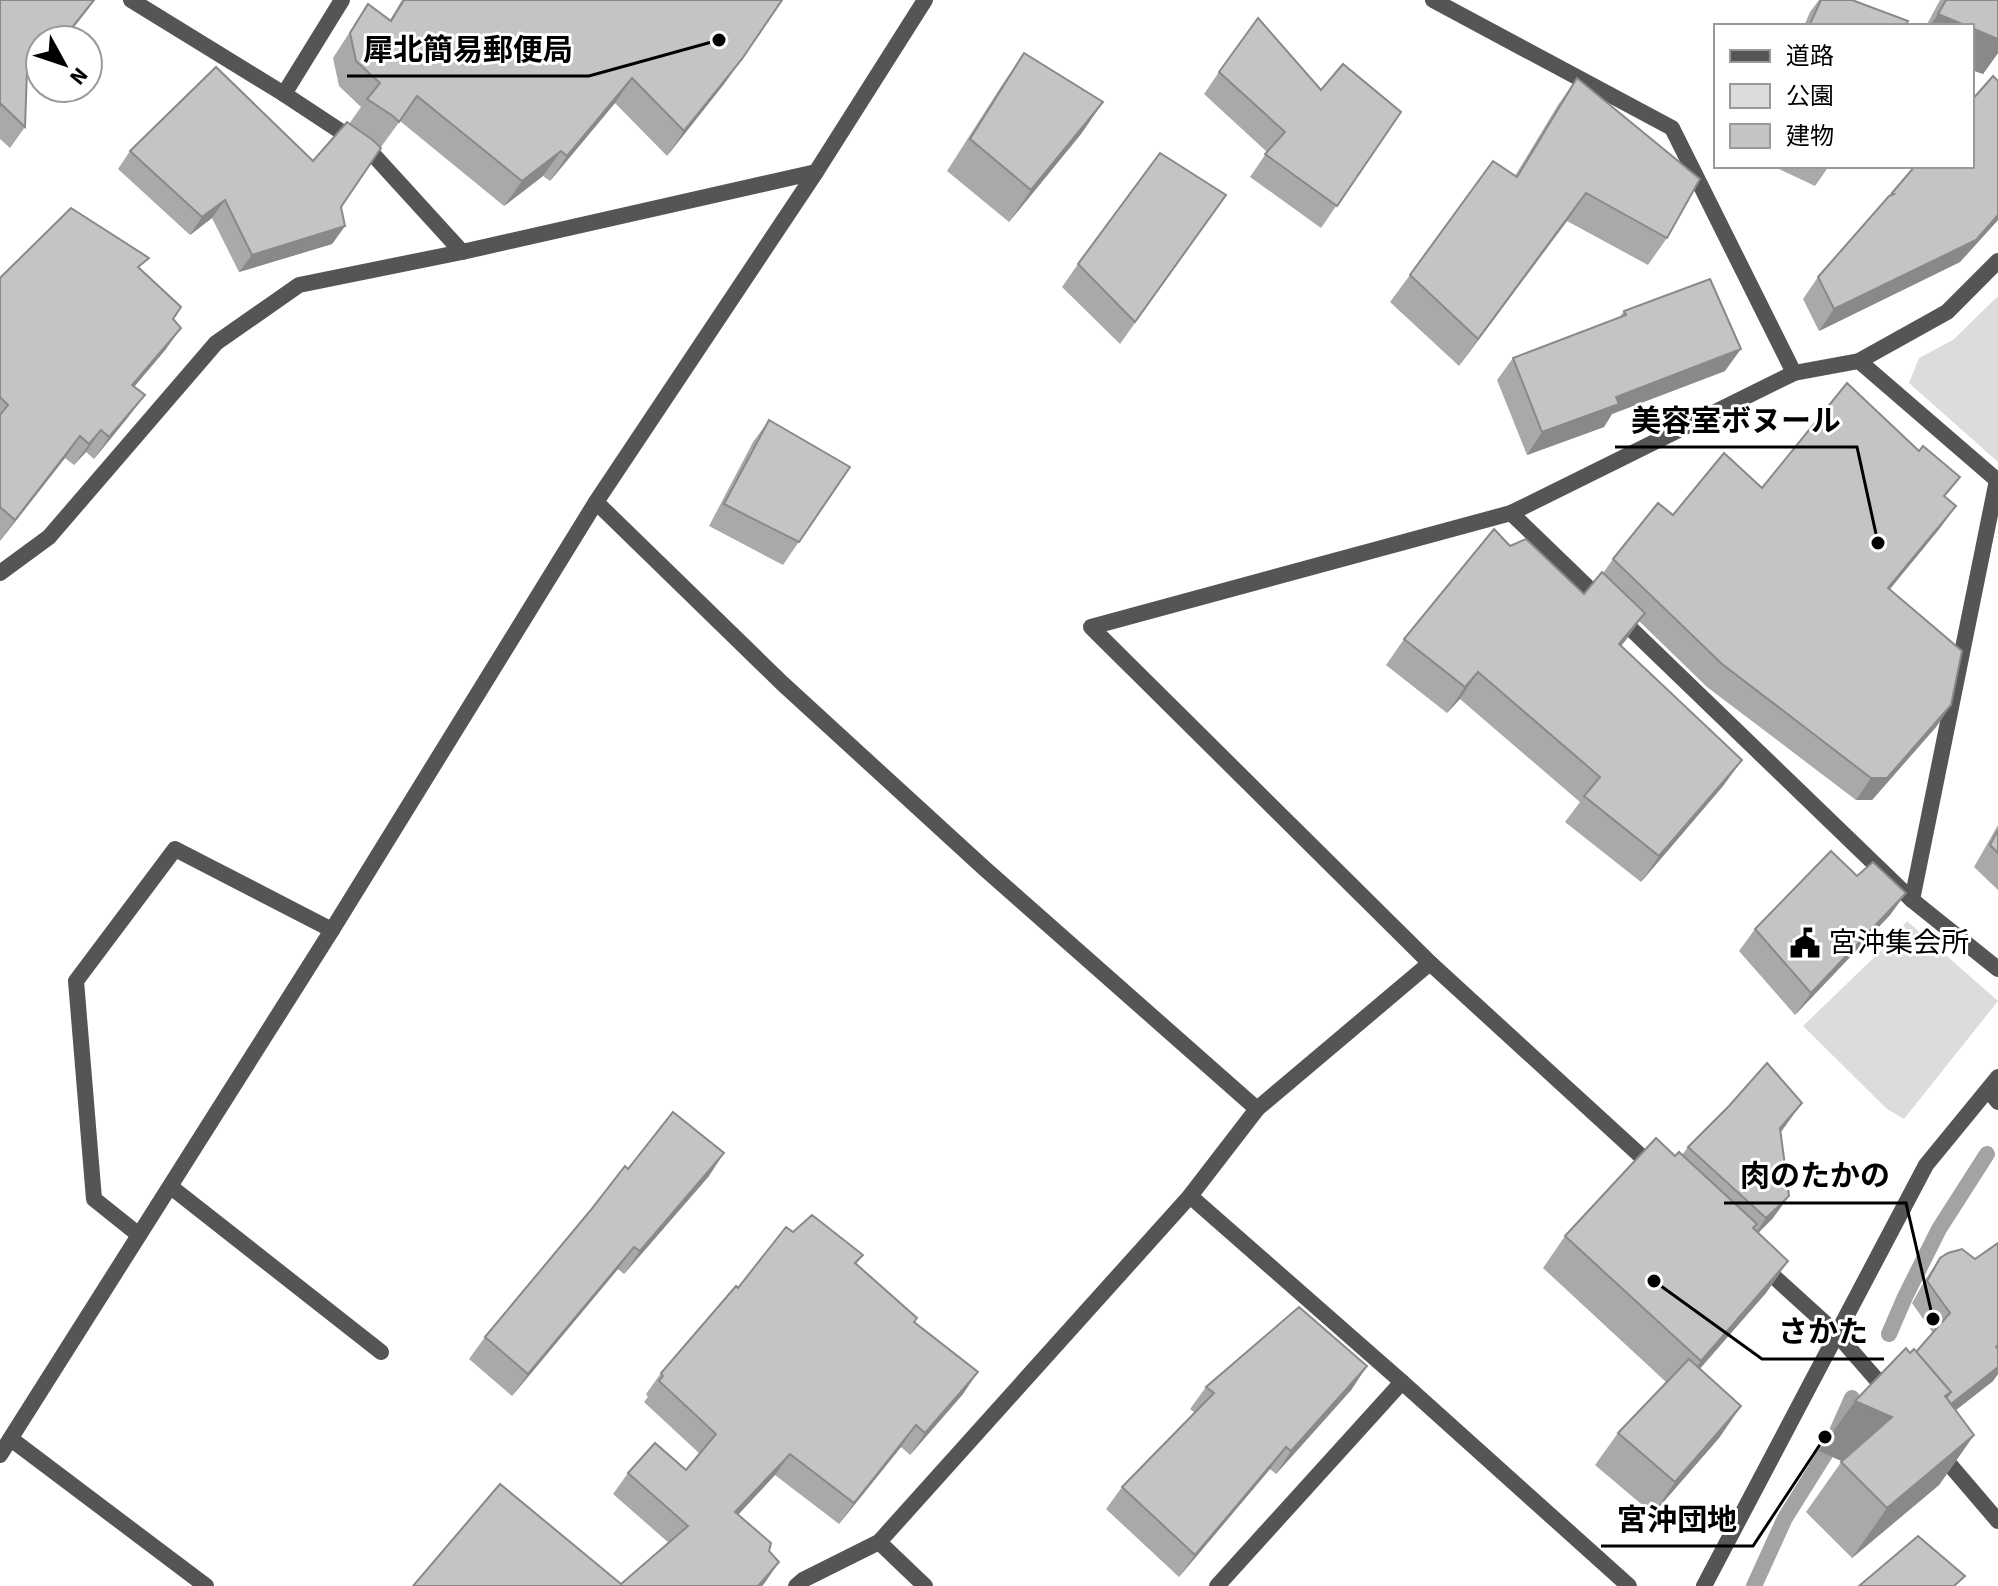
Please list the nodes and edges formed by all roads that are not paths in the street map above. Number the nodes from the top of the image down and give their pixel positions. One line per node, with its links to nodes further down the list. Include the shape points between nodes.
1 (131, 0): 5 (street)
2 (342, 0): 5 (street)
3 (925, 0): 6 (street)
4 (1433, 0): 10 (street, via 1672,128)
5 (284, 94): 7 (street, via 369,150)
6 (816, 172): 7 (street); 12 (street)
7 (462, 252): 14 (street, via 299,285 216,343 49,537)
8 (1998, 261): 9 (street, via 1947,312)
9 (1859, 361): 10 (street); 11 (street)
10 (1794, 373): 13 (street)
11 (1998, 480): 15 (street)
12 (596, 502): 16 (street); 20 (street, via 783,684)
13 (1511, 513): 15 (street); 17 (street, via 1091,627)
14 (0, 573)
15 (1912, 900): 18 (street)
16 (332, 930): 22 (street); 24 (street, via 175,849 76,981 94,1199)
17 (1430, 963): 20 (street); 21 (street)
18 (1998, 969)
19 (1995, 1090): 26 (street, via 1926,1165)
20 (1257, 1109): 23 (street)
21 (1664, 1176)
22 (171, 1187): 24 (street); 27 (street)
23 (1190, 1196): 28 (street); 34 (street)
24 (139, 1235): 31 (street)
25 (1746, 1251): 26 (street)
26 (1836, 1333): 29 (street); 40 (street)
27 (381, 1352)
28 (1402, 1382): 38 (street); 39 (street)
29 (1905, 1412)
30 (1925, 1436): 33 (street)
31 (11, 1439): 32 (street); 35 (street)
32 (0, 1455)
33 (1998, 1521)
34 (879, 1542): 36 (street); 37 (street)
35 (206, 1586)
36 (796, 1586)
37 (925, 1586)
38 (1217, 1586)
39 (1629, 1586)
40 (1704, 1586)

